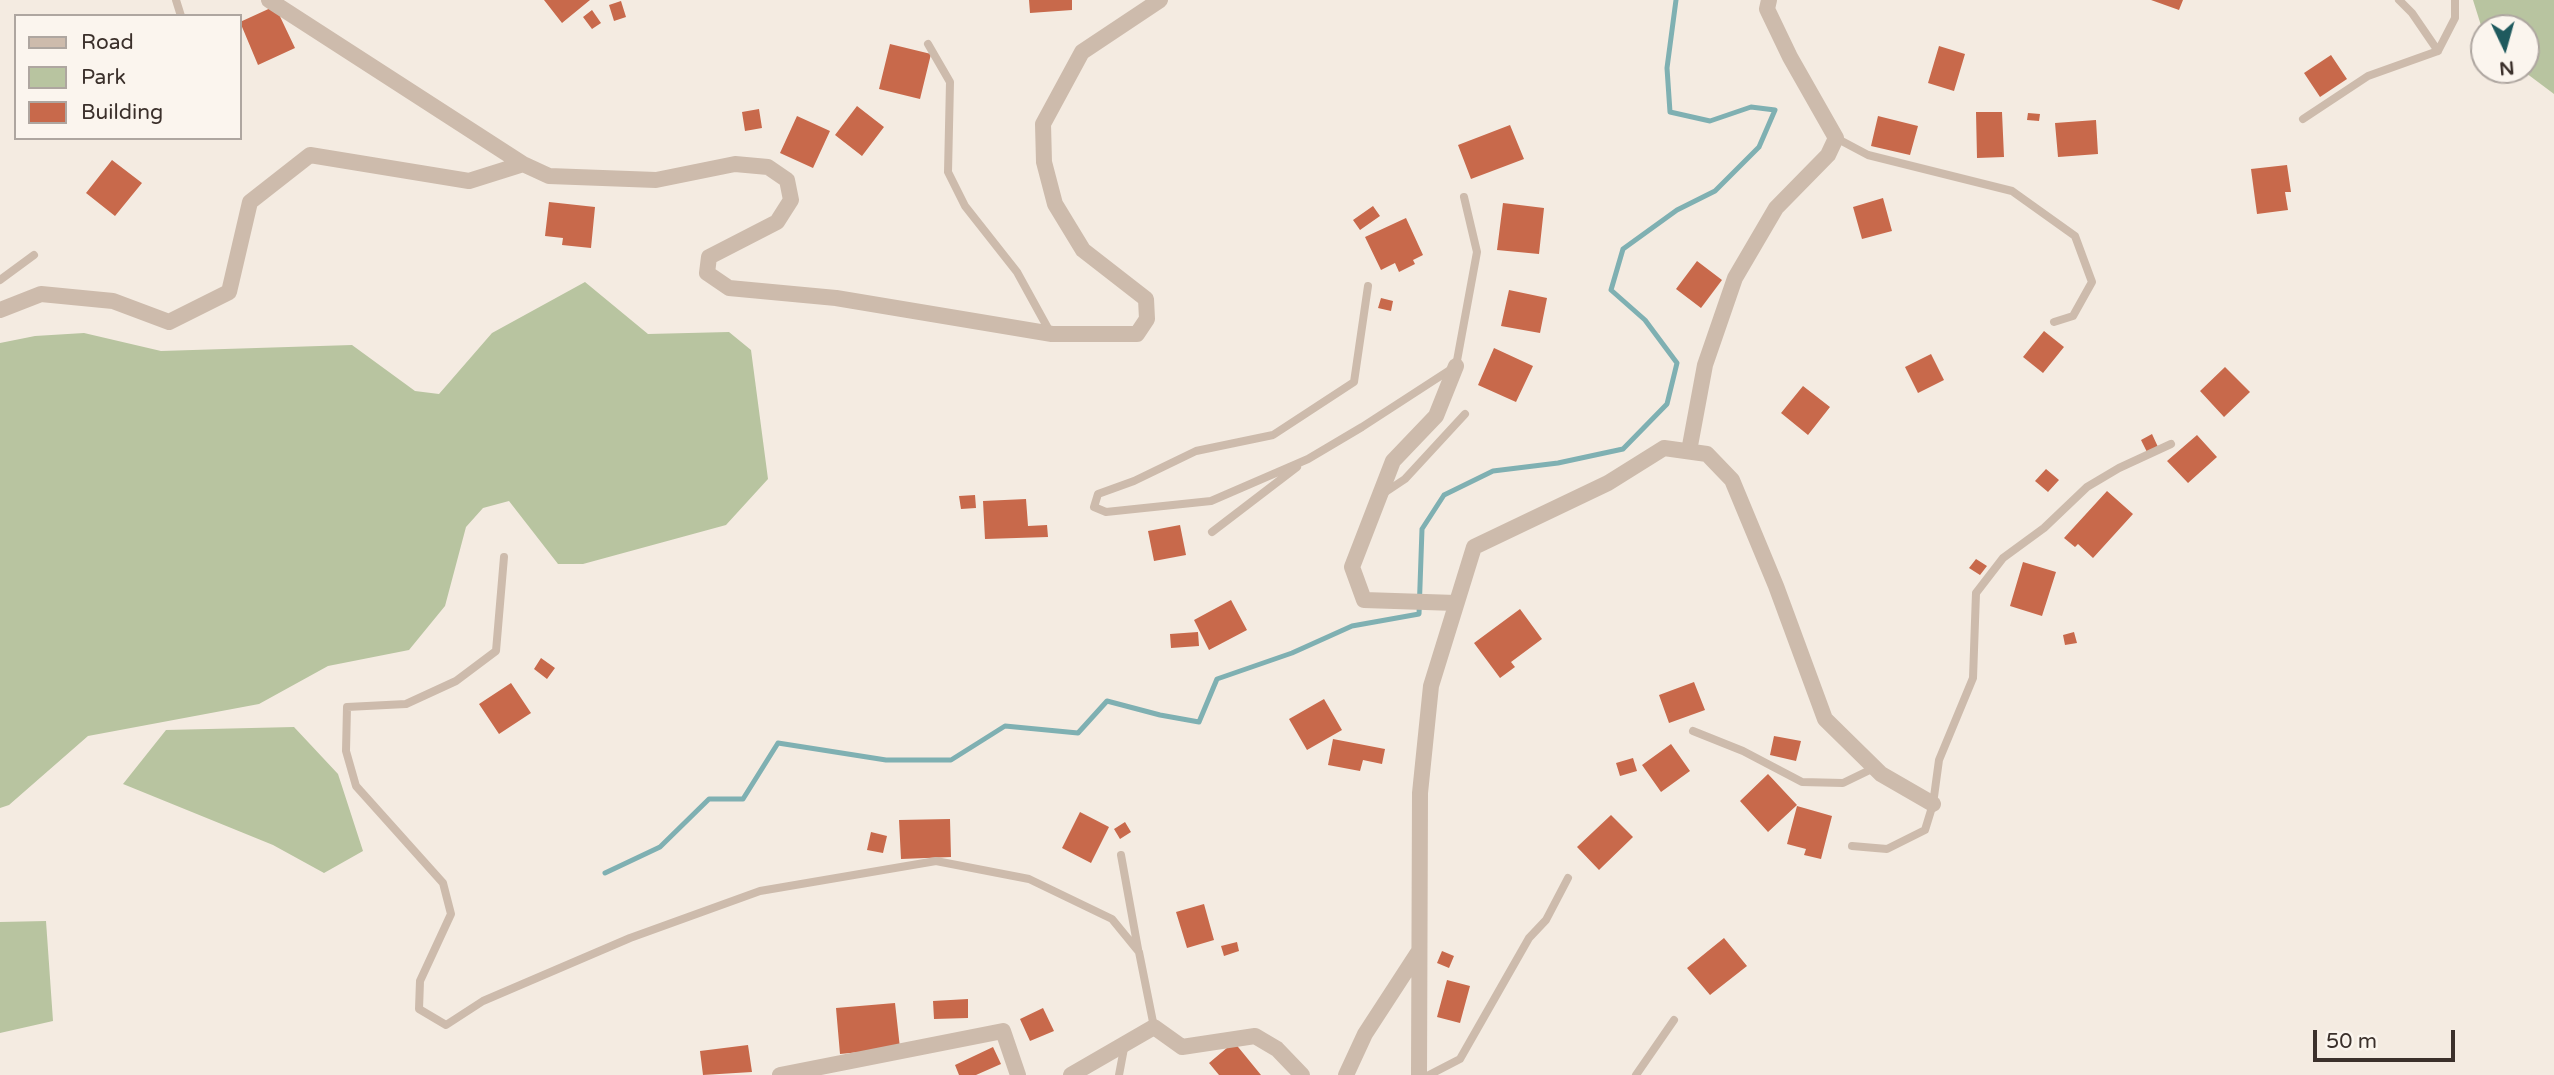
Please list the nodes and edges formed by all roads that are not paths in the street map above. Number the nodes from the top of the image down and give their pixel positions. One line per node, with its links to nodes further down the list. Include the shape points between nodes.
1 (269, 0): 10 (street)
2 (1160, 0): 17 (street, via 1082,52 1043,124 1044,162 1055,205 1083,250 1146,299 1147,319 1137,334)
3 (1769, 0): 9 (street, via 1767,9 1784,45)
4 (2399, 0): 7 (lane)
5 (2455, 0): 7 (lane, via 2455,18)
6 (928, 44): 17 (lane, via 950,82 948,172 965,206 1017,272)
7 (2438, 51): 8 (lane, via 2368,76)
8 (2303, 119)
9 (1836, 138): 16 (lane, via 1868,155 2012,191 2075,236 2092,282 2073,316); 21 (street, via 1828,155 1776,208 1735,278 1705,365)
10 (523, 164): 15 (street, via 469,181 310,155 250,202 229,292 169,322 113,301 41,295); 17 (street, via 549,176 656,180 735,164 768,167 787,180 792,200 777,222 709,257 707,273 729,288 836,298)
11 (1464, 197): 18 (lane, via 1477,252)
12 (34, 255): 13 (lane)
13 (0, 280)
14 (1368, 286): 22 (lane, via 1354,382 1273,435 1196,451 1098,494 1094,507 1105,512 1211,501)
15 (0, 310)
16 (2054, 322)
17 (1052, 334)
18 (1456, 366): 22 (lane); 23 (street, via 1436,416 1393,461)
19 (1465, 414): 23 (lane, via 1405,479)
20 (2171, 444): 29 (lane, via 2087,487 2044,528 2003,558 1976,593 1973,678 1939,760)
21 (1689, 451): 26 (street, via 1664,448 1608,483 1474,547); 28 (street, via 1707,454 1732,480 1825,719)
22 (1308, 459): 24 (lane)
23 (1378, 497): 26 (street, via 1352,567 1364,600)
24 (1212, 533)
25 (504, 557): 34 (lane, via 496,651 456,681 406,704 347,707 346,751 356,786 443,883 451,914 420,981 419,1009 446,1025 483,1001 631,938 760,891 936,861 1029,878 1112,919)
26 (1457, 603): 33 (street, via 1431,686 1421,780)
27 (1693, 731): 28 (lane, via 1802,782 1843,783)
28 (1876, 767): 29 (street)
29 (1933, 804): 30 (lane, via 1925,830 1906,840 1887,849)
30 (1852, 846)
31 (1121, 855): 34 (lane)
32 (1568, 878): 45 (lane, via 1460,1059)
33 (1419, 951): 43 (street, via 1365,1034); 44 (street)
34 (1139, 952): 36 (lane)
35 (1674, 1020): 46 (lane)
36 (1154, 1027): 37 (street); 42 (street, via 1182,1047 1255,1036 1277,1049)
37 (1125, 1043): 40 (street); 41 (lane)
38 (780, 1075): 39 (street, via 1003,1031)
39 (1018, 1075)
40 (1071, 1075)
41 (1119, 1075)
42 (1302, 1075)
43 (1346, 1075)
44 (1419, 1075)
45 (1430, 1075)
46 (1636, 1075)

